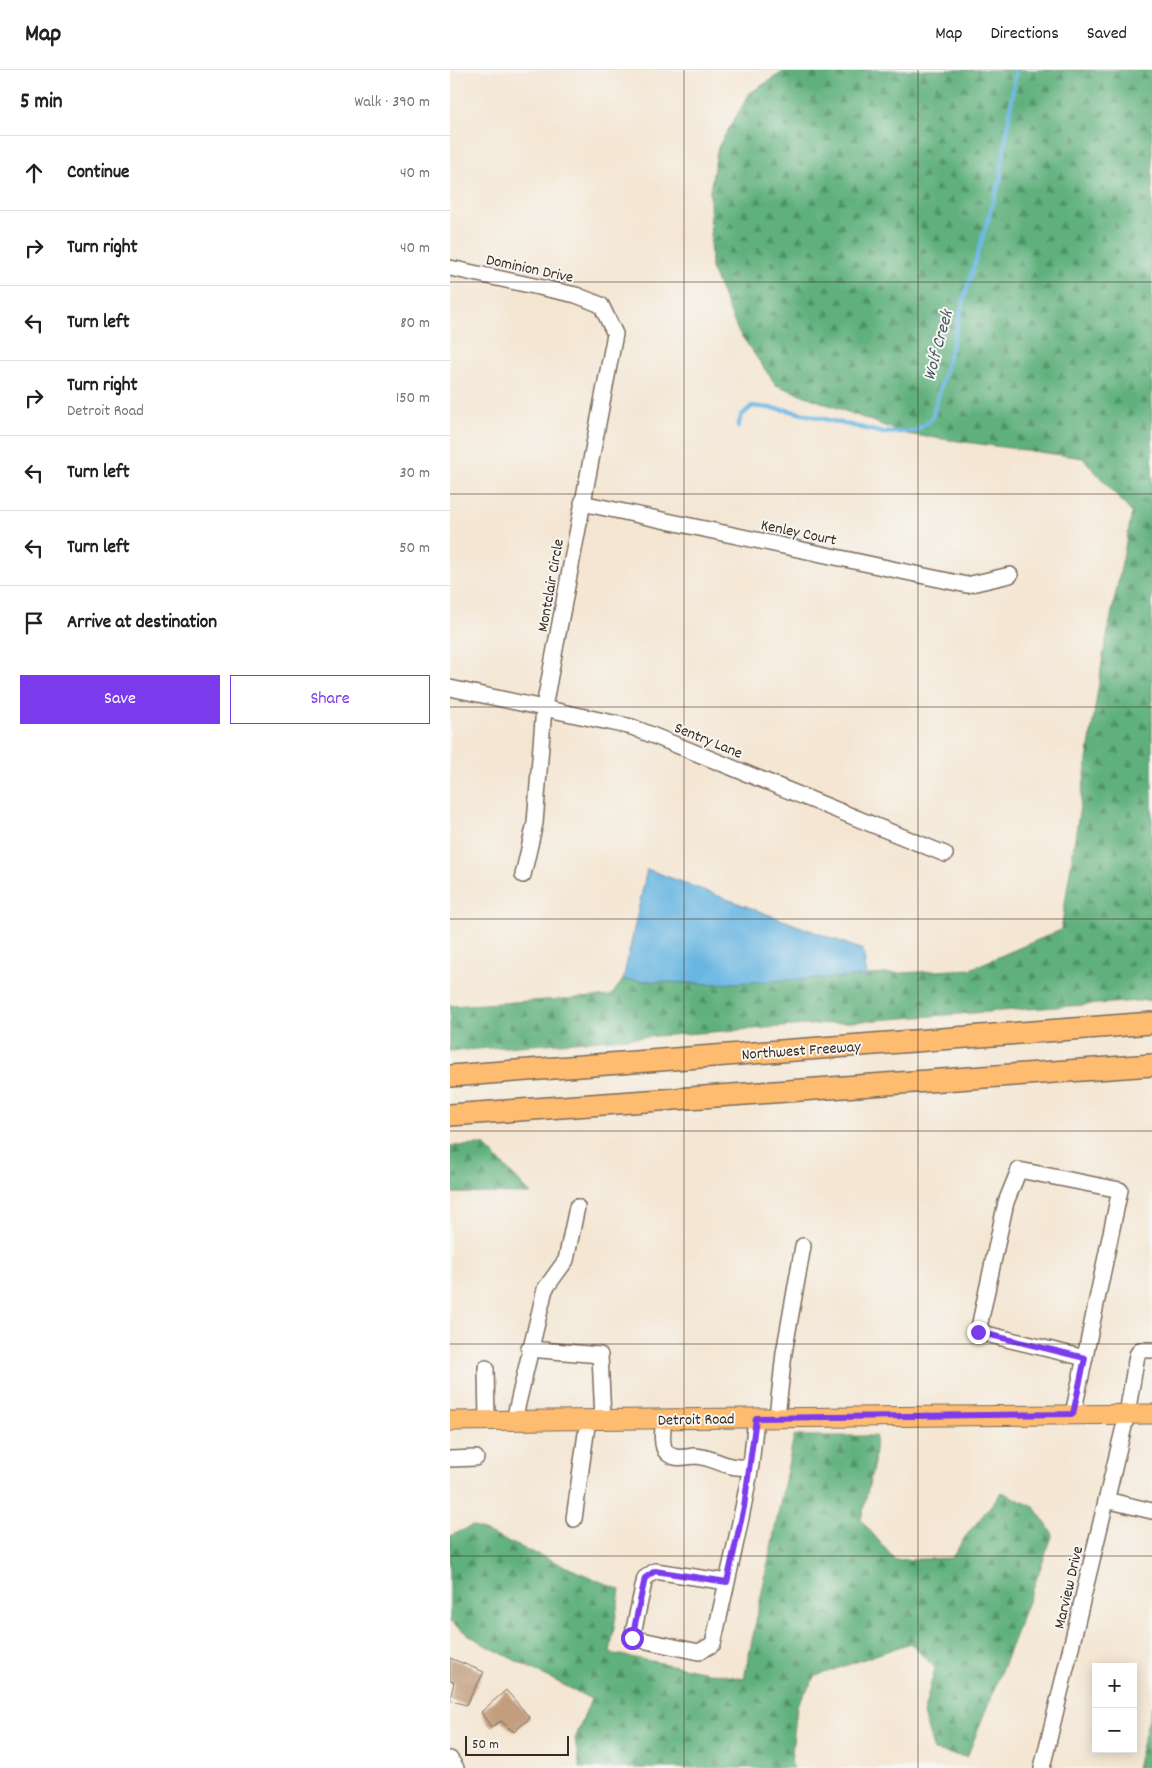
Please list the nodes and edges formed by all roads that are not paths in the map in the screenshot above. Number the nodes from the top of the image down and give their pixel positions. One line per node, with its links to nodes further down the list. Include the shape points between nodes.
1 (450, 268): 2 (street, Dominion Drive, via 576,295)
2 (601, 305): 3 (street, Montclair Circle, via 615,334)
3 (582, 503): 4 (street, Kenley Court, via 967,585); 6 (street, Montclair Circle)
4 (1010, 575)
5 (450, 688): 6 (street, Sentry Lane)
6 (544, 707): 7 (street, Sentry Lane, via 632,727); 8 (street, Montclair Circle, via 535,823)
7 (945, 854)
8 (523, 875)
9 (1152, 1023): 11 (highway, Northwest Freeway)
10 (1152, 1064): 12 (highway)
11 (450, 1076)
12 (450, 1115)
13 (577, 1208): 15 (street, via 566,1260 545,1289)
14 (803, 1246): 22 (street, via 784,1353)
15 (529, 1349): 25 (street, via 600,1355); 27 (street)
16 (1152, 1350): 20 (street, Marview Drive, via 1138,1352)
17 (1085, 1358): 17 (street, via 978,1332 1006,1202 1019,1170 1120,1190); 19 (street)
18 (486, 1368): 26 (street)
19 (1073, 1414): 20 (main road, Detroit Road); 22 (main road, Detroit Road)
20 (1126, 1414): 21 (main road, Detroit Road); 32 (street, Marview Drive)
21 (1152, 1414)
22 (777, 1417): 24 (main road, Detroit Road)
23 (664, 1418): 24 (main road, Detroit Road); 25 (main road, Detroit Road); 31 (street, via 663,1445 667,1453 677,1458 704,1457 743,1468)
24 (756, 1418): 31 (street)
25 (595, 1419): 27 (main road, Detroit Road); 34 (street)
26 (487, 1420): 27 (main road, Detroit Road); 28 (main road, Detroit Road)
27 (514, 1420)
28 (450, 1421)
29 (476, 1458): 30 (street)
30 (450, 1459)
31 (751, 1465): 35 (street)
32 (1106, 1500): 33 (street); 38 (street, Marview Drive)
33 (1151, 1508)
34 (574, 1520)
35 (727, 1582): 35 (street, via 713,1644 699,1652 632,1638 645,1578 655,1571)
36 (450, 1759): 37 (street)
37 (456, 1768)
38 (1042, 1768)

